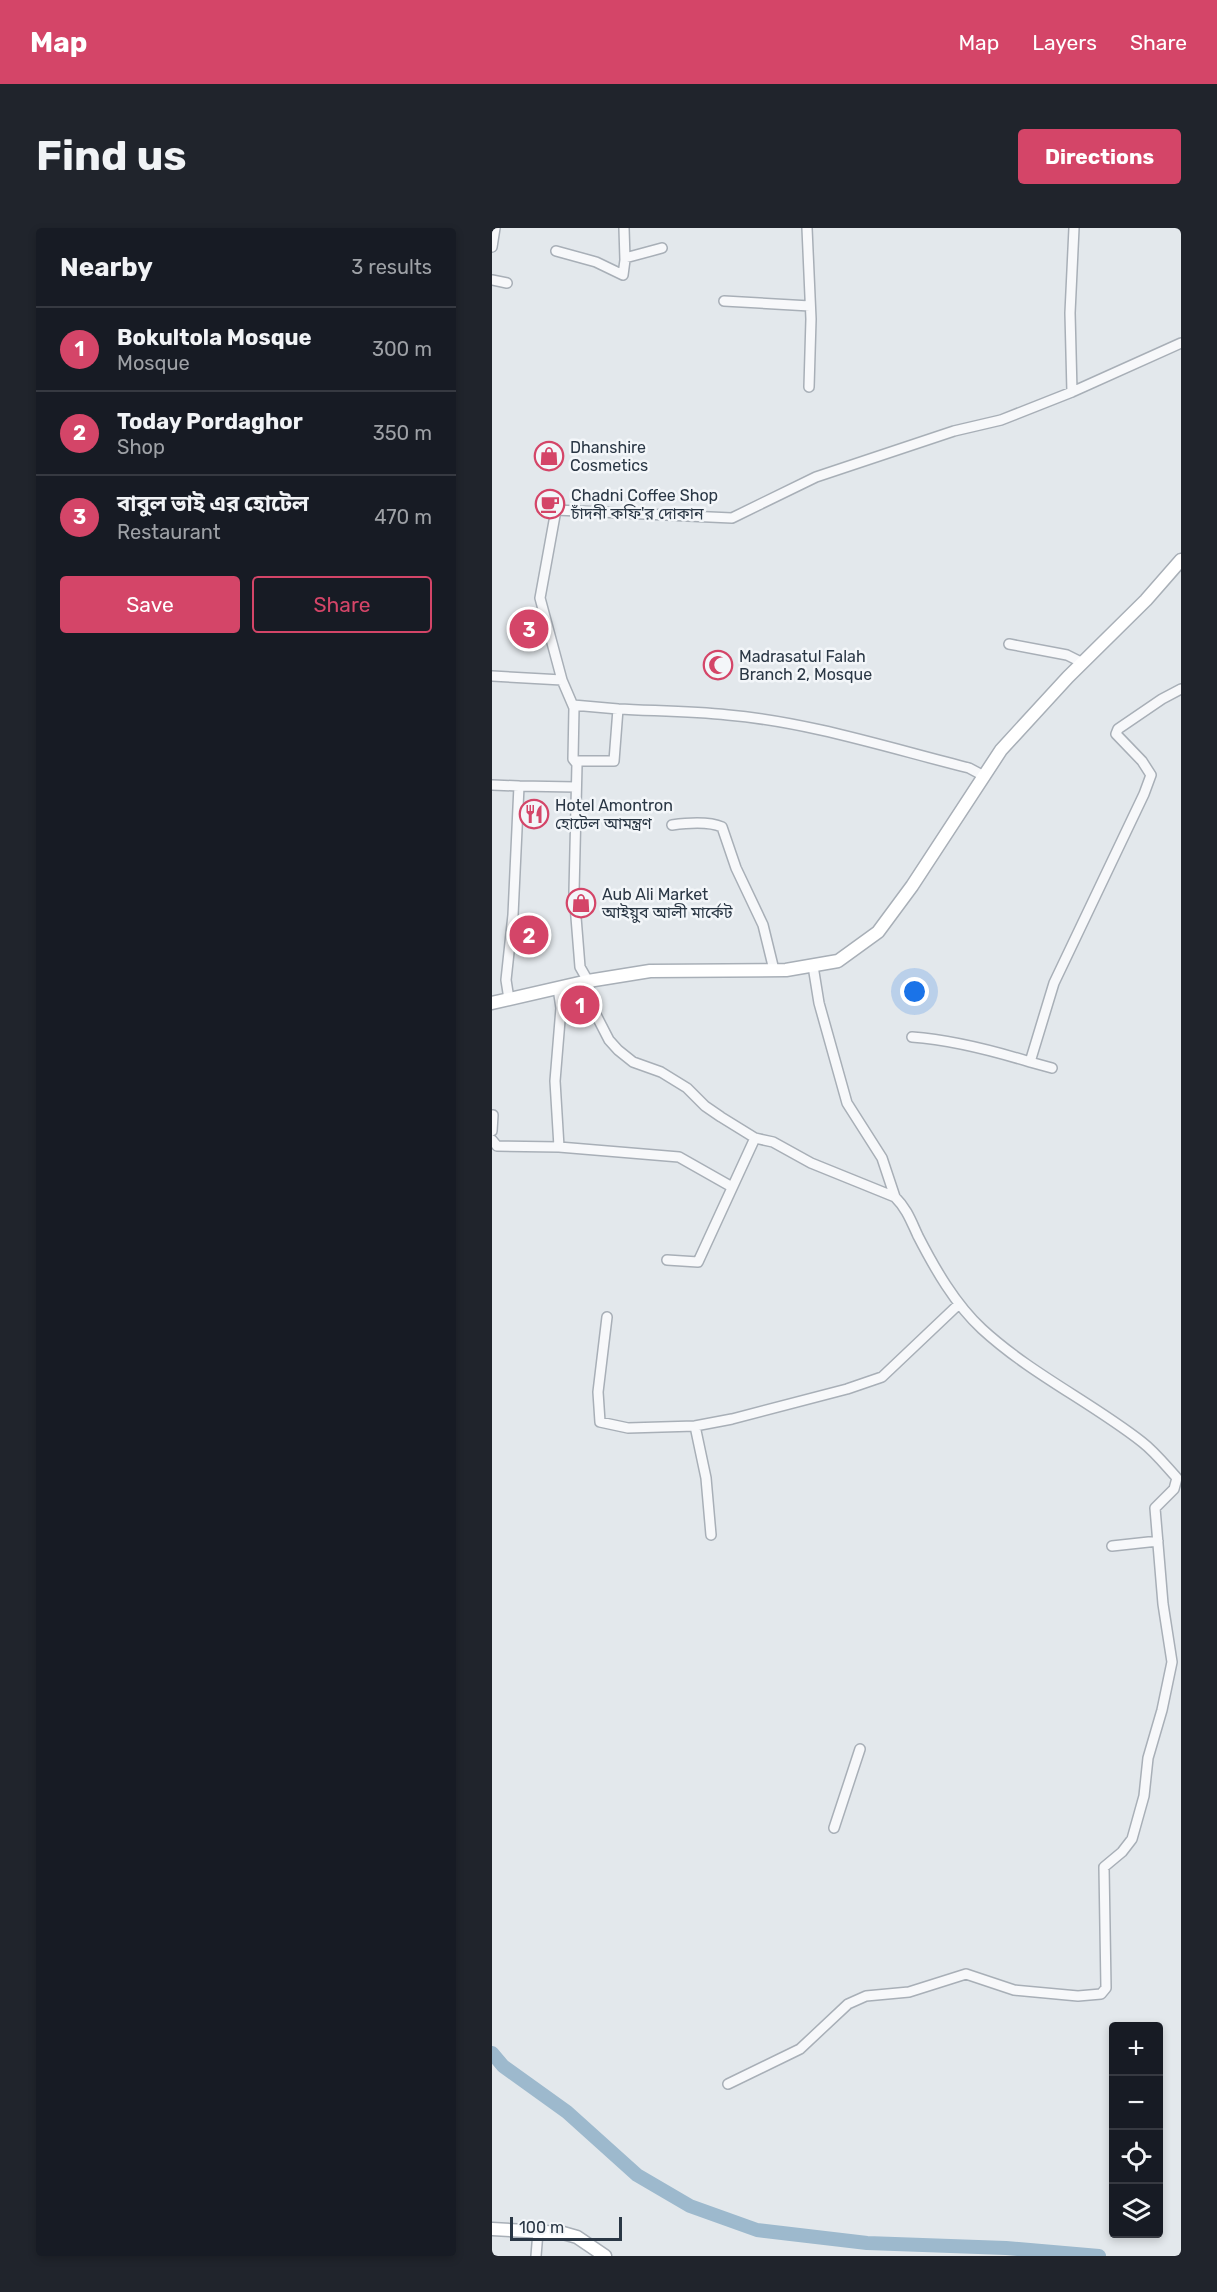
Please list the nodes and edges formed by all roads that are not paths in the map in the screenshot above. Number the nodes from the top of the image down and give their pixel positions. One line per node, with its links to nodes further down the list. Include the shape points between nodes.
1 (495, 228): 5 (street)
2 (624, 228): 8 (street)
3 (807, 228): 12 (street)
4 (1074, 228): 15 (street)
5 (492, 247)
6 (662, 248): 8 (street)
7 (555, 251): 8 (street, via 596,262 623,275)
8 (625, 258)
9 (492, 280): 10 (street)
10 (507, 284)
11 (724, 301): 12 (street)
12 (810, 306): 14 (street)
13 (1181, 344): 15 (street)
14 (809, 387)
15 (1072, 392): 20 (street, via 1000,420 954,431 816,477 732,518 556,510 540,598)
16 (1181, 560): 18 (street)
17 (1009, 644): 18 (street, via 1067,655)
18 (1083, 663): 25 (street, via 1001,750)
19 (492, 676): 20 (street)
20 (562, 680): 22 (street)
21 (1181, 689): 37 (street, via 1118,729 1116,734 1151,775 1054,983)
22 (573, 705): 23 (street); 24 (street)
23 (618, 709): 24 (street, via 614,760); 25 (street, via 727,714 771,721 969,768)
24 (575, 761): 28 (street)
25 (984, 776): 30 (street, via 878,932 838,960)
26 (492, 785): 27 (street)
27 (519, 786): 28 (street); 34 (street, via 506,980)
28 (576, 787): 32 (street, via 574,892 580,967)
29 (672, 825): 31 (street, via 723,827 736,868 763,925)
30 (813, 966): 31 (street); 45 (street, via 819,1003 847,1103 882,1158)
31 (774, 970): 32 (street, via 650,971)
32 (588, 981): 33 (street); 41 (street, via 592,1007 618,1050 633,1062 661,1072 687,1088 721,1117)
33 (558, 988): 34 (street); 43 (street, via 561,1008 555,1081)
34 (509, 999): 35 (street)
35 (492, 1003)
36 (912, 1037): 37 (street, via 968,1045)
37 (1030, 1062): 38 (street)
38 (1052, 1068)
39 (493, 1115): 40 (street)
40 (492, 1131)
41 (755, 1138): 44 (street); 45 (street, via 773,1142 811,1163)
42 (492, 1140): 43 (street, via 497,1146)
43 (559, 1147): 44 (street, via 679,1157)
44 (732, 1187): 46 (street, via 698,1262)
45 (895, 1197): 47 (street, via 905,1206)
46 (667, 1260)
47 (959, 1304): 49 (street, via 882,1377); 50 (street, via 1023,1361 1144,1444)
48 (607, 1317): 49 (street, via 598,1392 600,1422 628,1428)
49 (695, 1426): 51 (street, via 706,1478)
50 (1179, 1480): 52 (street, via 1155,1508)
51 (711, 1535)
52 (1158, 1541): 53 (street); 56 (street, via 1172,1662 1132,1839 1104,1867 1106,1988 1101,1995 1014,1990 966,1974 909,1992 866,1996 848,2004 800,2049)
53 (1112, 1546)
54 (860, 1749): 55 (street)
55 (834, 1828)
56 (728, 2084)
57 (492, 2229): 58 (street)
58 (538, 2232): 59 (street); 60 (street, via 577,2236)
59 (536, 2256)
60 (605, 2256)

